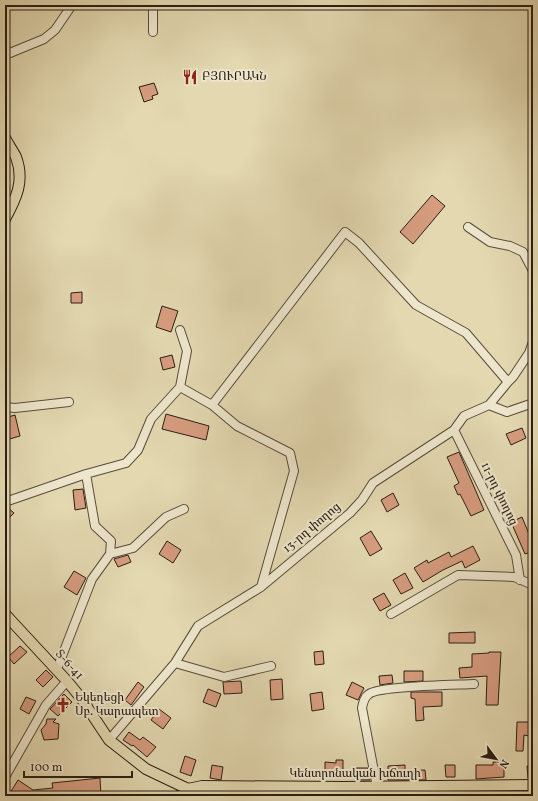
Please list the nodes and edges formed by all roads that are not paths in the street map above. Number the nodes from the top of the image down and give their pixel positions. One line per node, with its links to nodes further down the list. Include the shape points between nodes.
1 (72, 5): 4 (street, via 56,30 44,39)
2 (153, 5): 3 (street)
3 (153, 32)
4 (5, 55)
5 (5, 138): 6 (main road, via 16,157 20,178 19,189)
6 (5, 219)
7 (468, 227): 8 (street, via 490,242 523,252)
8 (533, 271)
9 (180, 330): 12 (street, via 187,352)
10 (533, 342): 11 (street, 13-րդ փողոց, via 529,354)
11 (508, 382): 15 (street, via 466,333 416,305 359,243 345,232); 16 (street, 13-րդ փողոց)
12 (180, 387): 15 (street); 19 (street, via 151,419 138,450 126,463)
13 (69, 402): 17 (street)
14 (533, 403): 16 (street, via 507,412)
15 (212, 405): 25 (street, via 237,426 290,453 294,471)
16 (489, 405): 18 (street, 13-րդ փողոց, via 464,416)
17 (5, 407)
18 (454, 430): 23 (street, 11-րդ փողոց, via 516,555); 25 (street, 13-րդ փողոց, via 373,483 350,512)
19 (86, 474): 20 (street); 22 (street, via 95,526 112,541)
20 (5, 502)
21 (184, 509): 22 (street, via 166,518 133,548)
22 (110, 554): 30 (street, via 92,579)
23 (520, 580): 24 (street); 27 (street, via 514,577 458,575)
24 (533, 585)
25 (261, 587): 28 (street, 13-րդ փողոց, via 198,626)
26 (5, 614): 30 (main road, Տ-6-41 / Տ-6-41)
27 (391, 614)
28 (175, 663): 29 (street, via 224,677); 33 (street, 13-րդ փողոց)
29 (271, 666)
30 (57, 669): 31 (main road, Տ-6-41 / Տ-6-41)
31 (67, 681): 33 (main road, Տ-6-41 / Տ-6-41); 34 (street, via 46,705)
32 (474, 684): 36 (street, via 374,691 367,695 362,708)
33 (109, 740): 37 (main road, Տ-6-41 / Տ-6-41, via 146,769)
34 (5, 778)
35 (533, 785): 36 (main road, Կենտրոնական խճուղի)
36 (377, 787): 38 (main road, Կենտրոնական խճուղի)
37 (188, 789): 38 (main road, Կենտրոնական խճուղի, via 202,786); 39 (main road)
38 (343, 792)
39 (180, 796)

